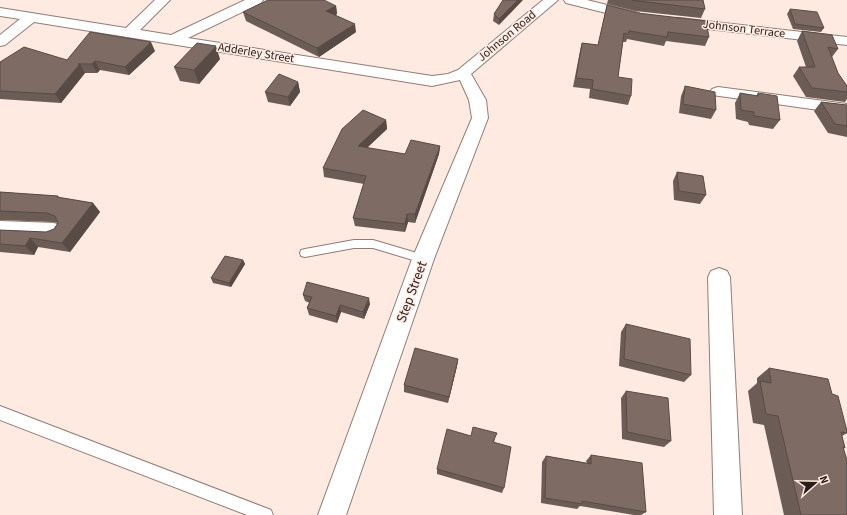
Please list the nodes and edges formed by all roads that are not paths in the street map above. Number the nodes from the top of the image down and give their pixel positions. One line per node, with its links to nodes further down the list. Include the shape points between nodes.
1 (163, 0): 9 (street)
2 (256, 0): 10 (street)
3 (551, 0): 13 (street, Johnson Road)
4 (571, 0): 7 (street)
5 (0, 12): 6 (street, Adderley Street)
6 (31, 17): 9 (street, Adderley Street); 12 (street)
7 (651, 18)
8 (667, 20): 11 (street, Johnson Terrace)
9 (129, 33): 10 (street, Adderley Street)
10 (172, 40): 13 (street, Adderley Street, via 432,81 452,78)
11 (847, 41)
12 (0, 42)
13 (463, 73): 19 (street, Step Street, via 478,99 480,118)
14 (718, 92): 15 (street)
15 (847, 109)
16 (0, 229): 17 (street)
17 (54, 231)
18 (305, 253): 19 (lane, via 354,244 373,244)
19 (423, 259): 23 (street, Step Street)
20 (719, 277): 24 (street)
21 (0, 412): 22 (lane)
22 (266, 515)
23 (332, 515)
24 (728, 515)

